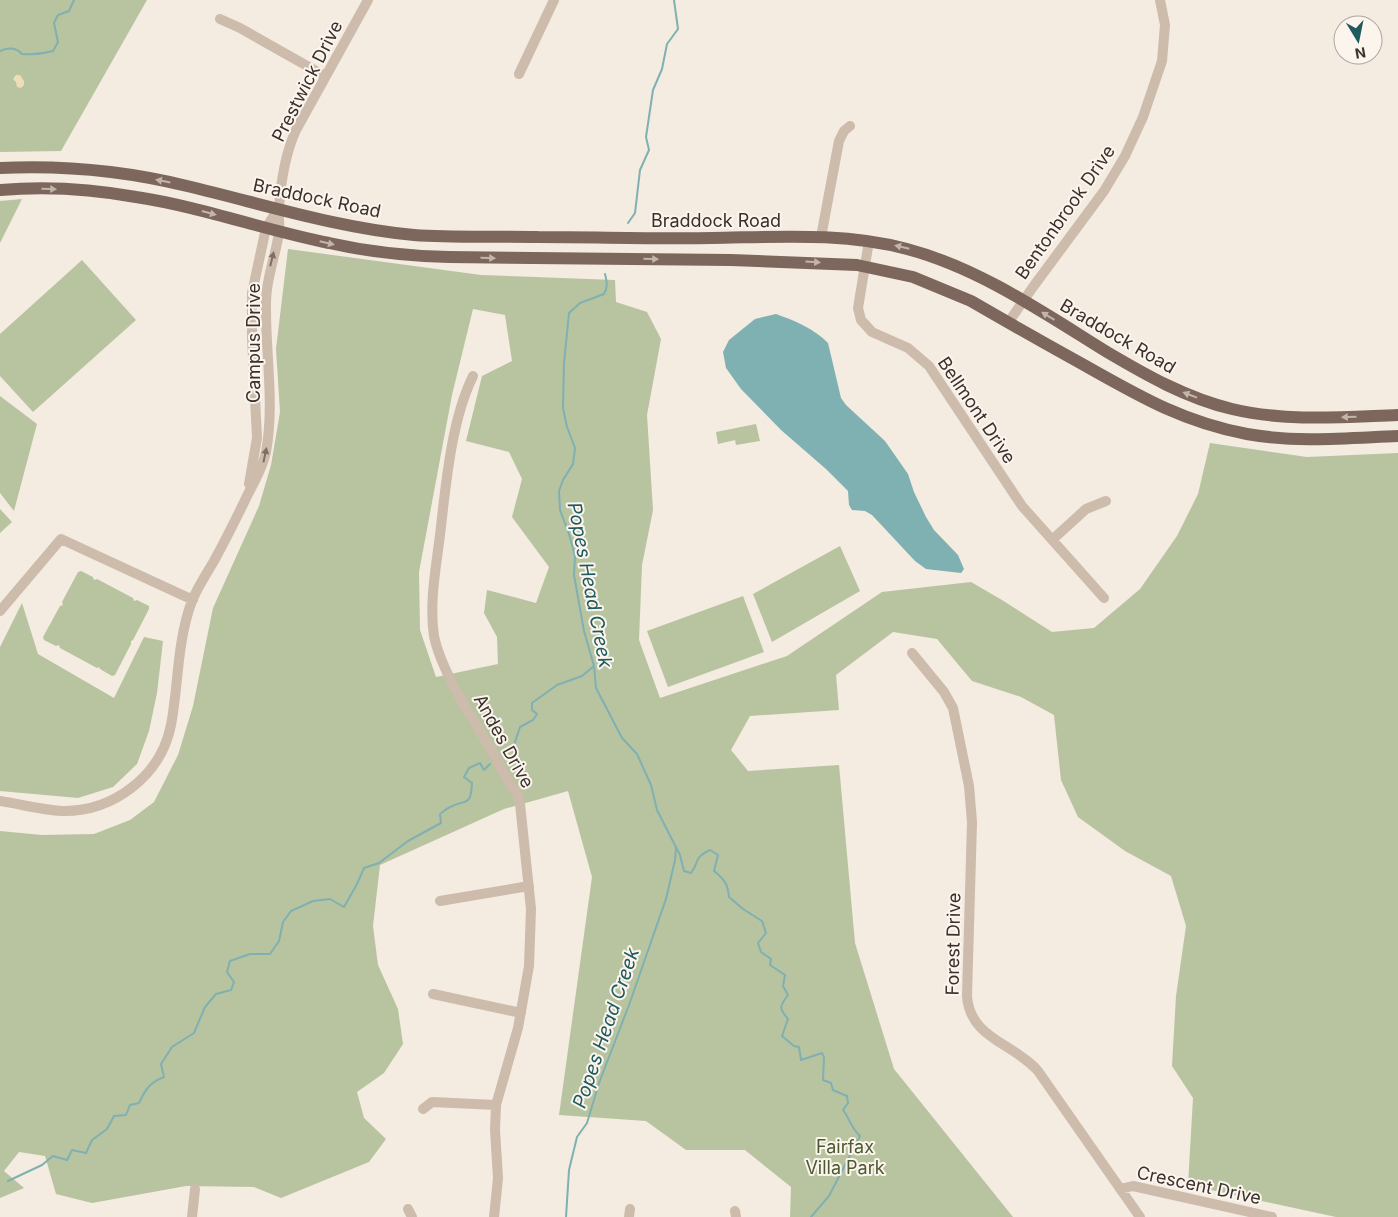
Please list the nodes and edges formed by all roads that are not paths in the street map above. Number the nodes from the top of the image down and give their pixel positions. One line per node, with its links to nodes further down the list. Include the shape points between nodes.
1 (368, 0): 6 (street, Prestwick Drive)
2 (554, 0): 5 (street)
3 (1160, 0): 16 (street, Bentonbrook Drive, via 1165,25 1164,50 1143,117 1104,191)
4 (220, 19): 6 (street)
5 (519, 74)
6 (326, 76): 10 (street, Prestwick Drive, via 290,145)
7 (850, 126): 13 (street, via 839,140)
8 (0, 168): 10 (main road, Braddock Road, one-way to 8, via 185,185 105,171 58,167)
9 (0, 190): 11 (main road, one-way to 11, via 108,192)
10 (278, 209): 11 (street, Campus Drive); 12 (street, Campus Drive); 13 (main road, Braddock Road, via 356,228 418,235)
11 (266, 228): 12 (main road); 21 (street, Campus Drive, via 252,293 256,438)
12 (280, 231): 15 (main road, one-way to 15, via 367,251 422,256 795,261); 21 (street, Campus Drive, one-way to 12, via 263,465 268,437 266,299)
13 (821, 237): 14 (main road, Braddock Road)
14 (868, 241): 15 (street, Bellmont Drive); 16 (main road, Braddock Road, one-way to 14, via 946,262 905,248)
15 (864, 266): 17 (main road, via 928,282 972,301); 23 (street, Bellmont Drive, via 858,308 864,326 908,348 929,366 1022,506)
16 (1024, 301): 17 (street, Bentonbrook Drive); 19 (main road, Braddock Road, one-way to 16, via 1300,418 1246,412 1210,402 1152,378)
17 (1008, 323): 20 (main road, via 1152,403 1200,422 1274,438)
18 (473, 376): 29 (street, Andes Drive, via 456,424 433,591 433,624 443,664 517,793)
19 (1398, 415)
20 (1398, 436)
21 (246, 500): 25 (street, Campus Drive)
22 (1106, 501): 23 (street, via 1086,509)
23 (1052, 540): 24 (street, Bellmont Drive)
24 (1104, 598)
25 (193, 600): 26 (street, via 61,539); 28 (street, Campus Drive, via 185,623 171,726 161,753 146,775 127,792 90,808 61,811)
26 (0, 611)
27 (912, 653): 36 (street, Forest Drive, via 953,708 969,786 972,822 970,1012 986,1034 1034,1067)
28 (0, 801)
29 (529, 886): 30 (street); 32 (street, Andes Drive, via 529,966)
30 (440, 901)
31 (433, 994): 32 (street)
32 (521, 1013): 33 (street, Andes Drive)
33 (496, 1105): 34 (street, via 432,1102); 38 (street, Andes Drive, via 498,1178)
34 (423, 1109)
35 (196, 1189): 37 (street)
36 (1120, 1189): 39 (street, Forest Drive); 40 (street, Crescent Drive, via 1133,1186)
37 (192, 1217)
38 (494, 1217)
39 (1140, 1217)
40 (1272, 1217)

